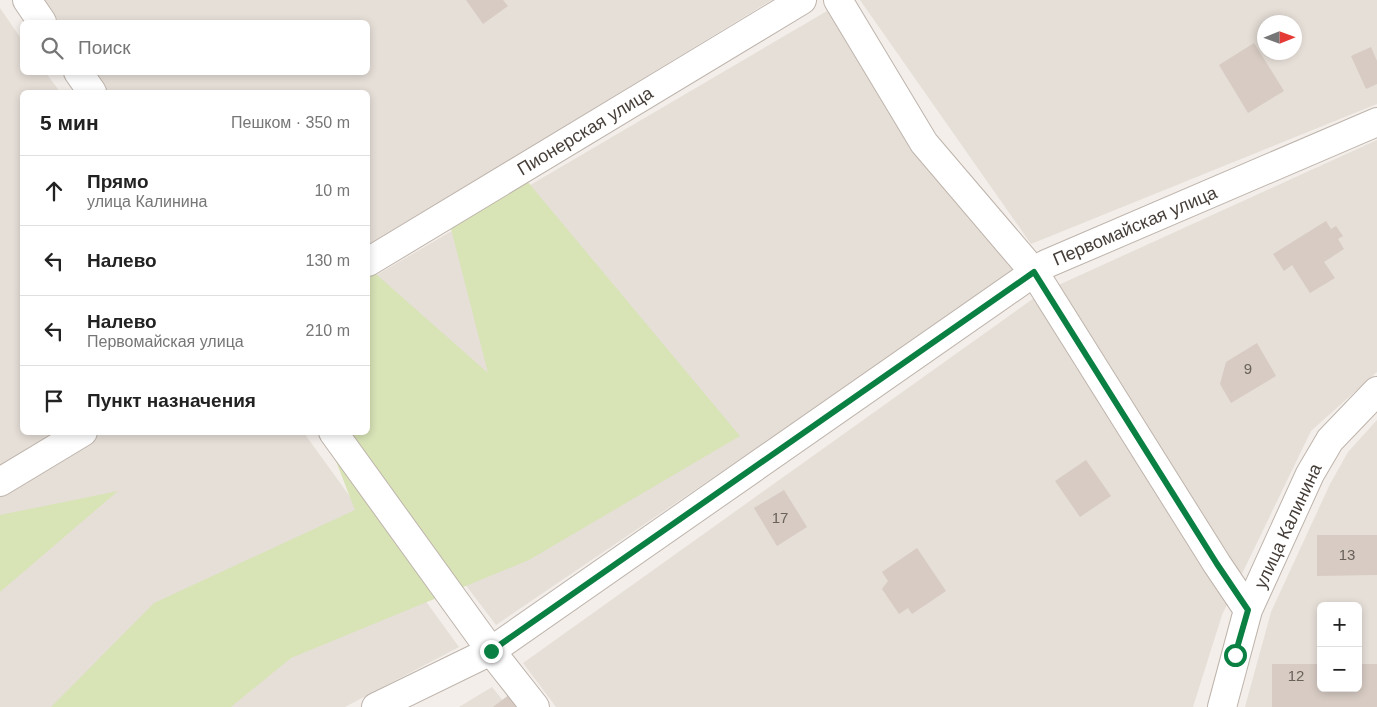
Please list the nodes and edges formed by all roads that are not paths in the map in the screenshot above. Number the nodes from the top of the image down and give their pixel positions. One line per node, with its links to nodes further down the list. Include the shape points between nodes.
1 (26, 0): 4 (street)
2 (802, 0): 8 (street, Пионерская улица)
3 (838, 0): 9 (street, via 924,143)
4 (41, 20)
5 (80, 75): 6 (street)
6 (91, 90)
7 (1377, 122): 9 (street, Первомайская улица, via 1046,264)
8 (370, 261)
9 (1034, 272): 14 (street); 15 (street, Первомайская улица)
10 (1377, 392): 14 (street, улица Калинина, via 1330,440 1310,474)
11 (77, 435): 13 (street)
12 (335, 435): 15 (street)
13 (0, 482)
14 (1248, 610): 18 (street, улица Калинина)
15 (491, 651): 16 (street, Первомайская улица); 17 (street)
16 (376, 707)
17 (535, 707)
18 (1222, 707)

